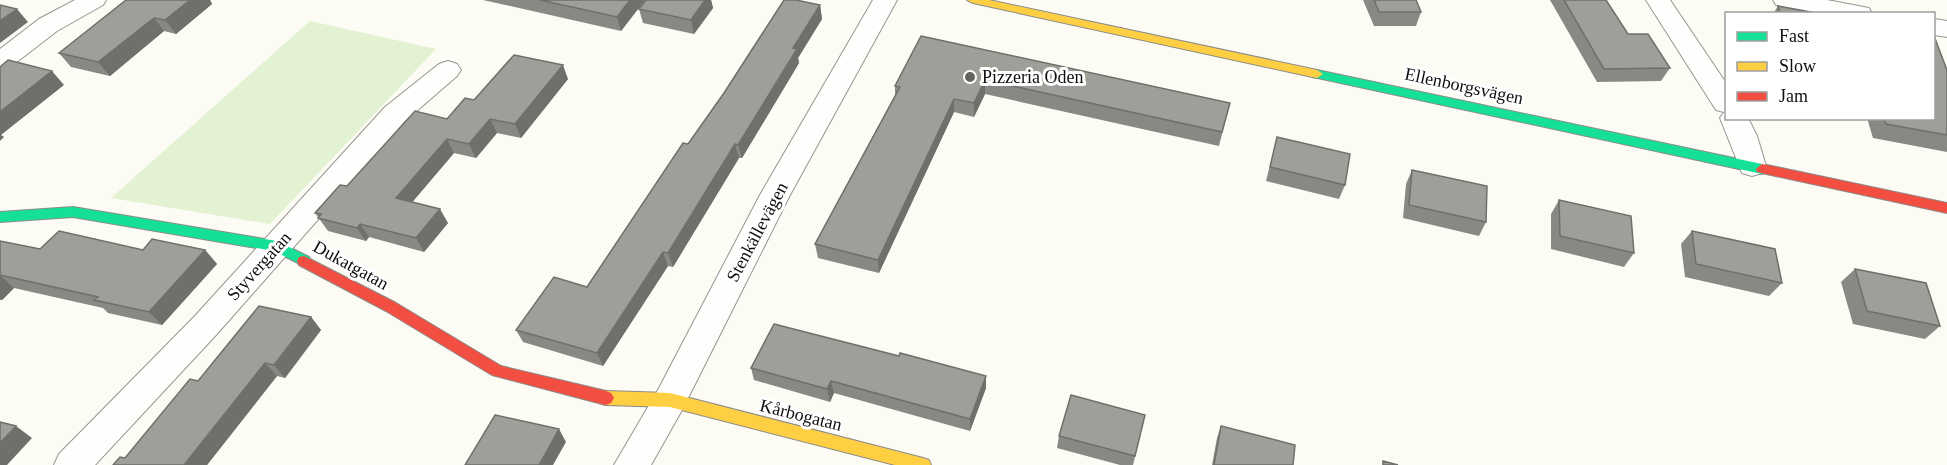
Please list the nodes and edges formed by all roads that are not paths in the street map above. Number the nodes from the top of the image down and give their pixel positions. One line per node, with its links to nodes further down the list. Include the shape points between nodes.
1 (94, 0): 7 (street, via 48,25)
2 (885, 0): 15 (street, Stenkällevägen, via 775,195)
3 (973, 0): 11 (street, Ellenborgsvägen)
4 (1658, 0): 9 (street)
5 (1785, 0): 6 (street)
6 (1849, 12)
7 (0, 62)
8 (448, 70): 14 (street, Styvergatan, via 395,114)
9 (1725, 101)
10 (1735, 120): 11 (street)
11 (1752, 166): 12 (street, Ellenborgsvägen)
12 (1947, 208)
13 (0, 217): 14 (street, Dukatgatan, via 73,212)
14 (277, 246): 15 (street, Dukatgatan, via 391,307 497,371 610,399); 16 (street, Styvergatan)
15 (670, 400): 17 (street, Stenkällevägen); 18 (street, Kårbogatan)
16 (72, 465)
17 (632, 465)
18 (923, 465)

